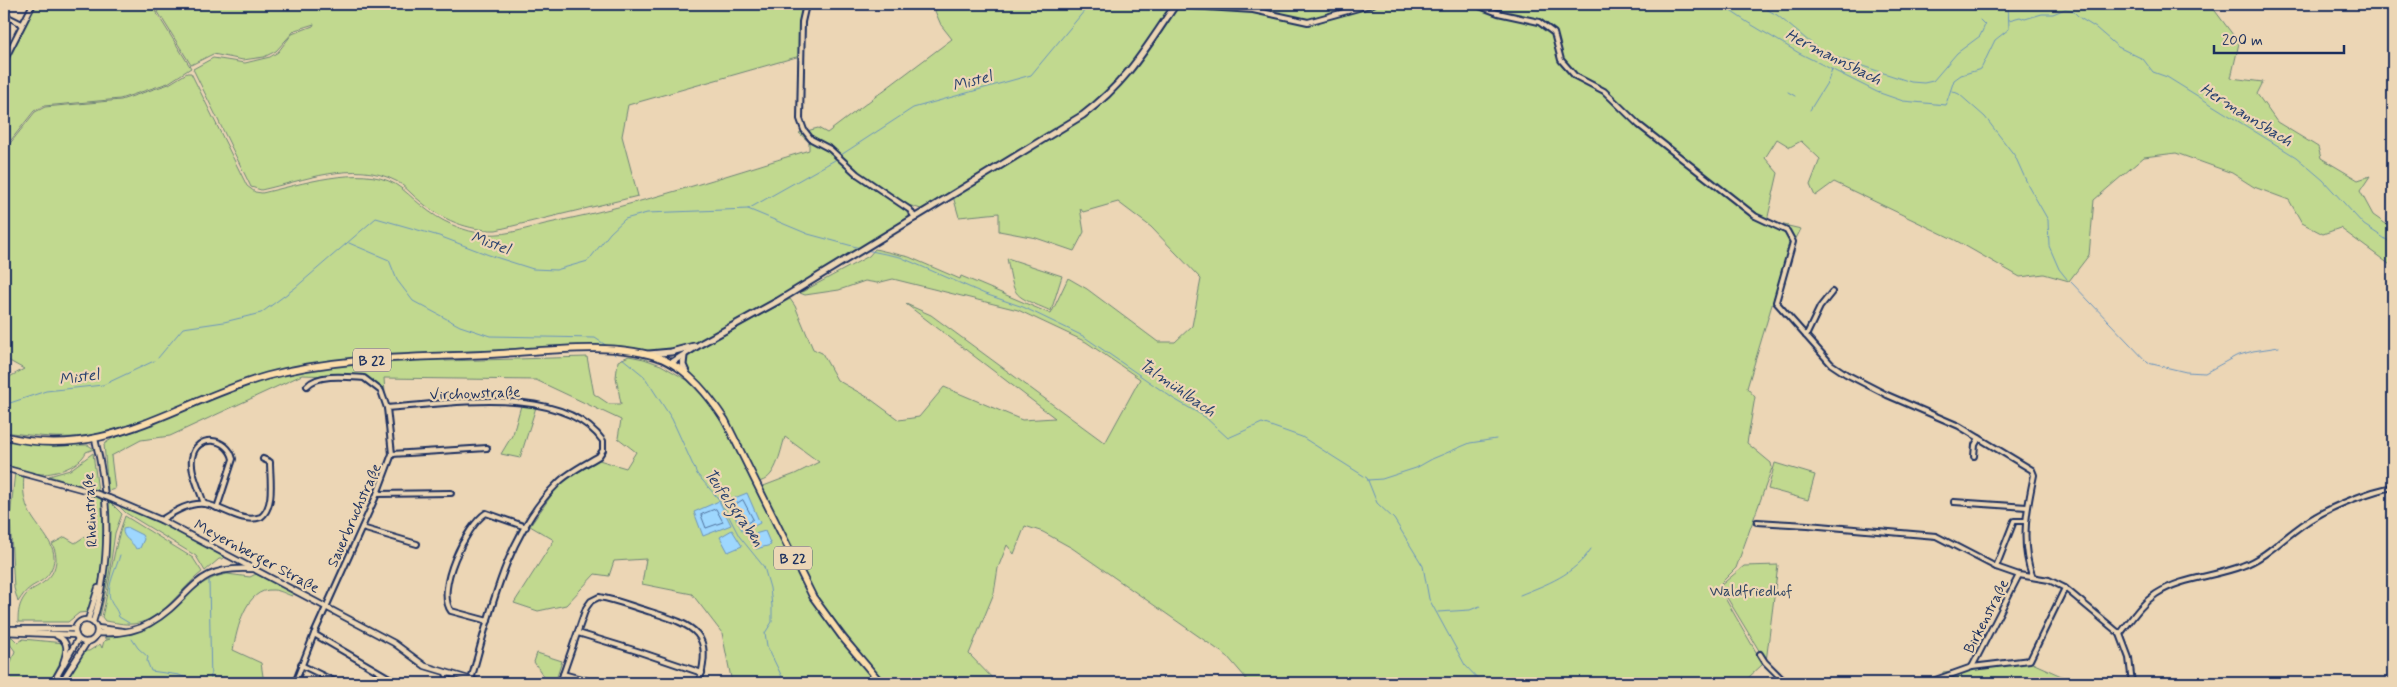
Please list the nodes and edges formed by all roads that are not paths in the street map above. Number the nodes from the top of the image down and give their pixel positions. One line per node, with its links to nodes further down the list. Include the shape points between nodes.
1 (33, 4): 7 (street)
2 (809, 4): 9 (street, via 802,22 800,118 804,130 857,174 910,210)
3 (1176, 4): 4 (street, via 1253,10 1308,22); 9 (main road, via 1137,63 1103,100)
4 (1373, 4)
5 (1474, 4): 11 (street, via 1539,22 1554,33 1561,60 1575,76 1604,90 1639,125 1756,216 1787,231 1793,242 1776,302)
6 (4, 17): 7 (street)
7 (22, 24): 8 (street)
8 (4, 61)
9 (915, 218): 12 (main road, via 755,315)
10 (1832, 292): 11 (street, via 1820,307)
11 (1806, 336): 21 (street, via 1831,364 1846,374)
12 (702, 343): 13 (main road); 15 (main road)
13 (678, 350): 14 (main road); 16 (main road)
14 (646, 354): 16 (main road, B 22); 22 (main road, B 22, via 621,350 554,350 330,363 241,384 129,430)
15 (684, 354): 16 (main road); 17 (main road, via 682,365)
16 (670, 363): 17 (main road, B 22)
17 (688, 376): 78 (main road, B 22, via 708,395 725,420 813,597 842,638)
18 (307, 386): 19 (street, Sauerbruchstraße, via 323,379 364,378 381,391)
19 (387, 408): 24 (street, Sauerbruchstraße); 38 (street, Virchowstraße, via 499,401 537,404 586,425 603,441 600,456 559,482)
20 (4, 436): 22 (main road, B 22, via 49,443)
21 (1979, 438): 25 (street); 33 (street, via 2032,470 2034,475)
22 (95, 439): 49 (street, Rheinstraße, via 106,517 102,580)
23 (486, 448): 24 (street)
24 (392, 454): 30 (street, Sauerbruchstraße)
25 (1974, 456)
26 (263, 459): 34 (street, via 270,462 268,509 265,514 247,519)
27 (4, 468): 35 (street, Meyernberger Straße, bridge, via 92,492)
28 (2393, 488): 57 (street, via 2314,517 2275,547 2243,566 2166,588 2144,604)
29 (451, 493): 30 (street)
30 (378, 494): 39 (street, Sauerbruchstraße)
31 (1954, 502): 33 (street)
32 (204, 504): 34 (street); 34 (street, via 192,459 194,450 200,445 216,441 228,448 233,459); 35 (street, via 185,507)
33 (2027, 507): 36 (street)
34 (217, 508)
35 (161, 520): 41 (street, Meyernberger Straße)
36 (2026, 521): 42 (street, via 2014,521); 46 (street, via 2027,562)
37 (1757, 522): 42 (street, via 1936,536)
38 (526, 527): 50 (street, via 504,566); 50 (street, via 486,513 467,533 450,575 448,607 455,614)
39 (362, 528): 40 (street); 48 (street, Sauerbruchstraße)
40 (417, 544)
41 (231, 556): 43 (street, via 231,562); 44 (street, Meyernberger Straße)
42 (1996, 566): 45 (street)
43 (225, 569): 44 (street); 53 (street, via 199,579 149,624 123,631)
44 (254, 569): 48 (street, Meyernberger Straße)
45 (2019, 575): 46 (street); 62 (street, Birkenstraße)
46 (2032, 575): 47 (street)
47 (2064, 588): 57 (street); 62 (street, via 2030,660)
48 (326, 607): 56 (street, Sauerbruchstraße); 64 (street, Meyernberger Straße, via 394,643 424,666)
49 (90, 621): 51 (street, via 80,622); 53 (street)
50 (488, 622): 67 (street)
51 (75, 629): 52 (street); 58 (street)
52 (4, 631): 55 (street)
53 (97, 631): 59 (street, via 93,640)
54 (578, 633): 65 (street); 65 (street, via 588,604 599,597 682,622 696,630 703,641 705,659); 66 (street)
55 (53, 634): 58 (street); 63 (street, via 64,639 67,645)
56 (314, 634): 61 (street, Sauerbruchstraße); 72 (street)
57 (2120, 634): 81 (street, via 2129,658)
58 (77, 637): 59 (street); 63 (street)
59 (87, 642): 69 (street)
60 (1760, 654): 79 (street)
61 (301, 665): 70 (street, Sauerbruchstraße); 71 (street)
62 (1972, 667): 80 (street)
63 (62, 669): 68 (street)
64 (446, 673): 67 (street, Meyernberger Straße); 73 (street)
65 (702, 673): 77 (street)
66 (563, 674): 75 (street); 76 (street)
67 (471, 680): 74 (street, Meyernberger Straße)
68 (53, 683)
69 (61, 683)
70 (295, 683)
71 (338, 683)
72 (398, 683)
73 (449, 683)
74 (482, 683)
75 (560, 683)
76 (596, 683)
77 (699, 683)
78 (881, 683)
79 (1786, 683)
80 (1927, 683)
81 (2132, 683)

